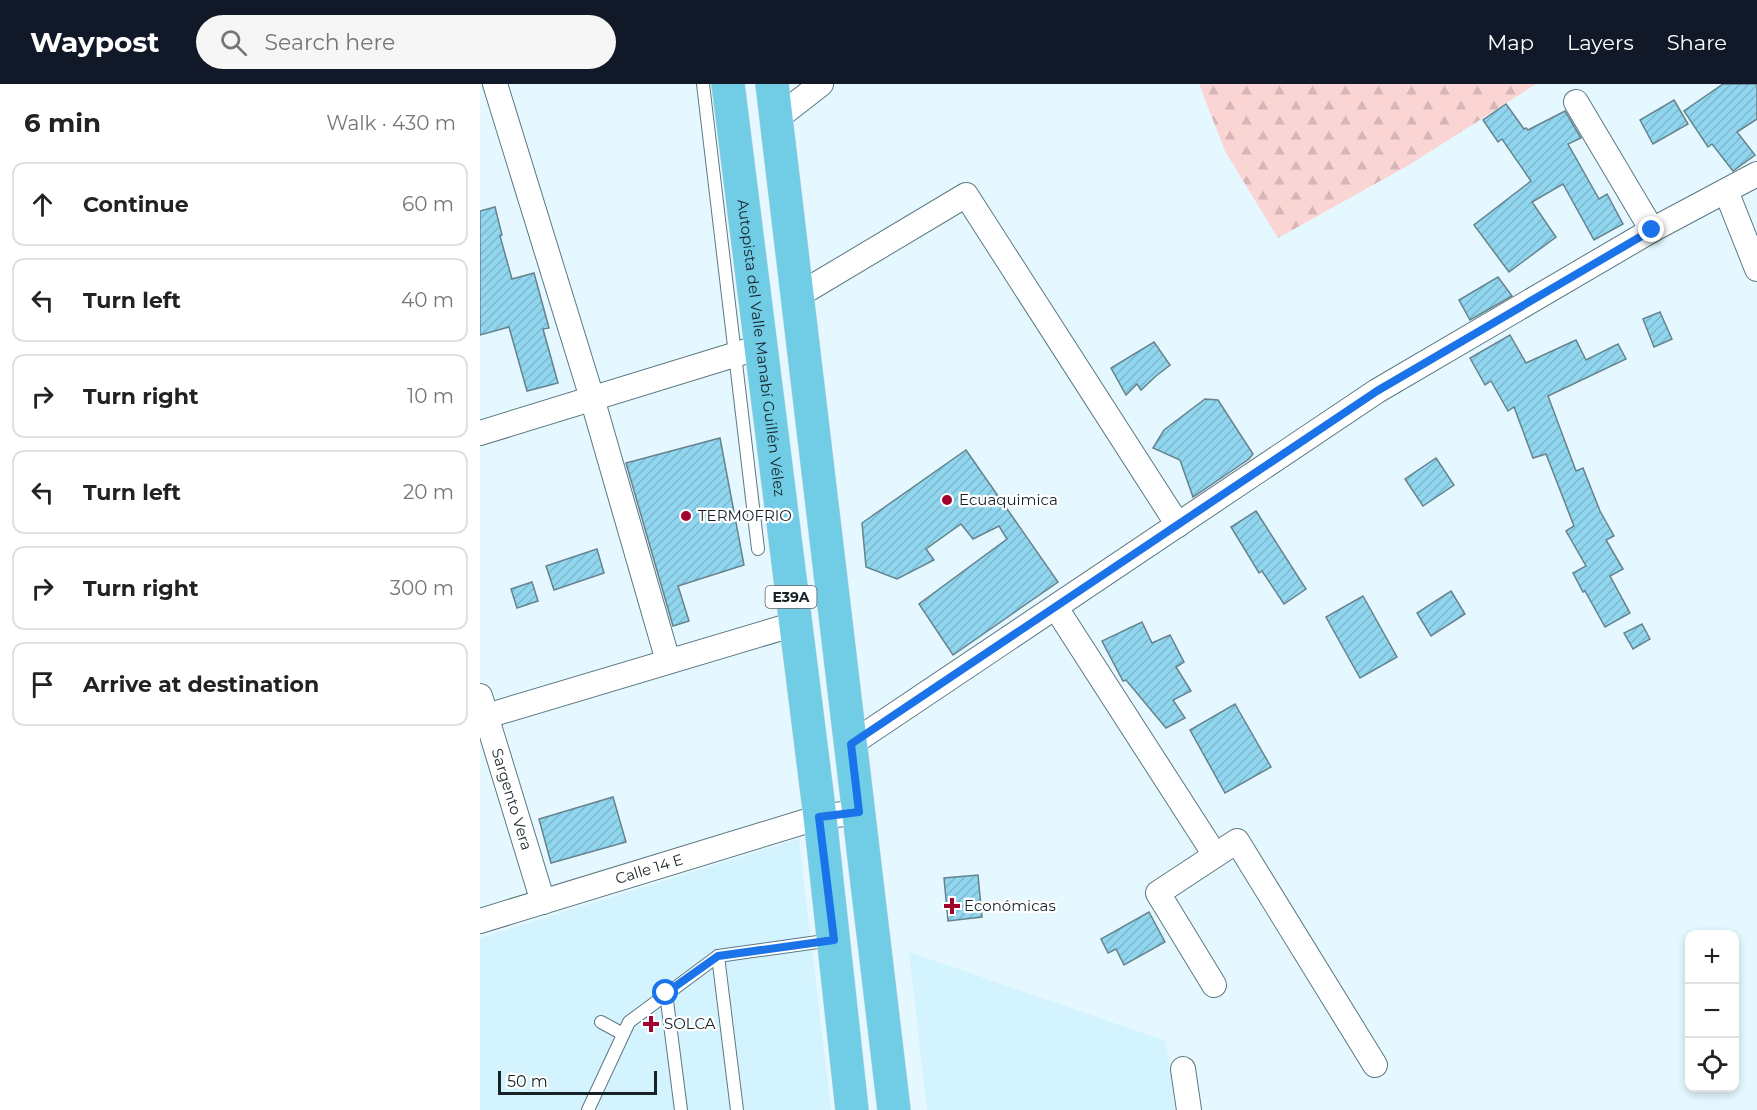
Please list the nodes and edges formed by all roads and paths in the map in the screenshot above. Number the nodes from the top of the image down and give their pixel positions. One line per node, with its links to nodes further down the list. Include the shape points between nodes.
1 (495, 84): 14 (street)
2 (702, 84): 13 (lane)
3 (728, 84): 13 (main road, Autopista del Valle Manabí Guillén Vélez / E39A)
4 (772, 84): 7 (main road, E39A)
5 (821, 84): 7 (street)
6 (1576, 102): 10 (street)
7 (776, 119): 12 (main road, E39A)
8 (1757, 174): 9 (street)
9 (1726, 191): 10 (street); 11 (street)
10 (1652, 230): 16 (street, via 1377,391)
11 (1757, 269)
12 (797, 296): 16 (street, via 966,195); 22 (main road, E39A)
13 (748, 351): 14 (street); 17 (lane); 19 (main road, Autopista del Valle Manabí Guillén Vélez / E39A)
14 (592, 398): 15 (street); 20 (street)
15 (480, 433)
16 (1178, 525): 18 (street)
17 (758, 549)
18 (1056, 608): 22 (street); 25 (street)
19 (795, 624): 20 (street); 24 (main road, Autopista del Valle Manabí Guillén Vélez / E39A)
20 (669, 661): 21 (street)
21 (482, 710): 26 (street, Sargento Vera)
22 (851, 744): 23 (main road, E39A)
23 (859, 812): 24 (street, Calle 14 E); 40 (main road, E39A)
24 (819, 817): 26 (street, Calle 14 E); 28 (main road, Autopista del Valle Manabí Guillén Vélez / E39A)
25 (1215, 855): 30 (street, via 1158,893); 34 (street, via 1237,841)
26 (543, 902): 27 (street, Calle 14 E)
27 (480, 921)
28 (834, 940): 29 (lane); 39 (main road, Autopista del Valle Manabí Guillén Vélez / E39A)
29 (718, 956): 31 (lane); 38 (lane)
30 (1214, 985)
31 (666, 993): 33 (lane, via 629,1022); 37 (lane)
32 (602, 1022): 33 (lane)
33 (623, 1034): 36 (lane)
34 (1374, 1065)
35 (1183, 1069): 41 (street)
36 (588, 1110)
37 (681, 1110)
38 (736, 1110)
39 (852, 1110)
40 (894, 1110)
41 (1189, 1110)

